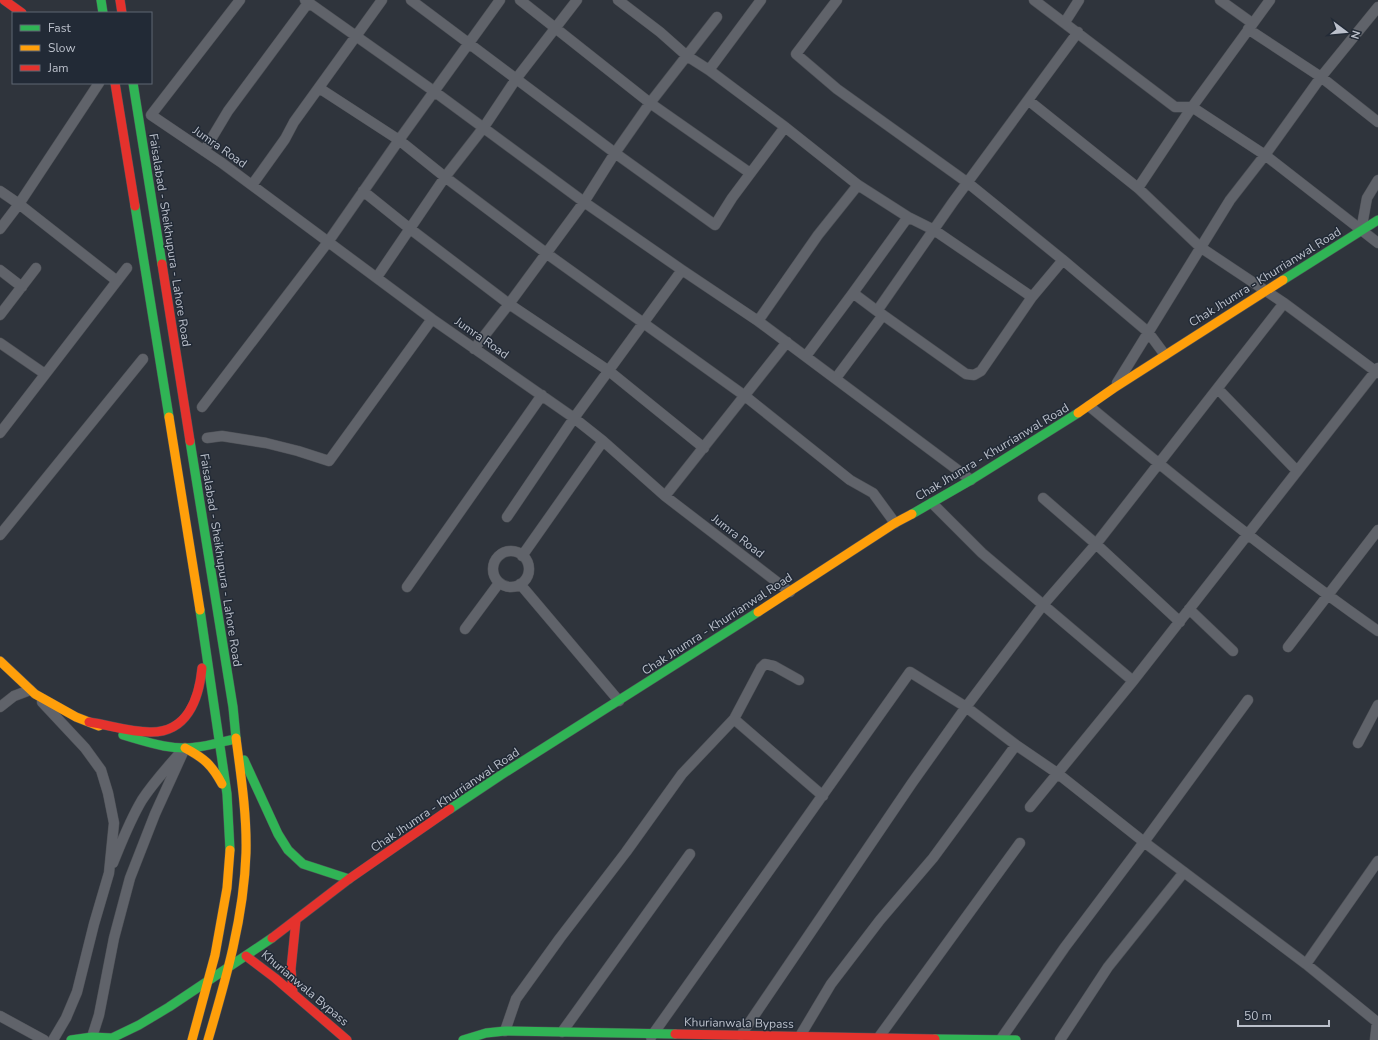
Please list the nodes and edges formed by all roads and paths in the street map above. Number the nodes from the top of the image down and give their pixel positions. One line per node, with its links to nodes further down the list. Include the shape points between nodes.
1 (101, 0): 20 (main road)
2 (120, 0): 21 (main road)
3 (240, 0): 45 (street, Jumra Road, via 150,115)
4 (382, 0): 27 (street)
5 (411, 0): 28 (street)
6 (500, 0): 28 (street)
7 (520, 0): 25 (street)
8 (577, 0): 25 (street)
9 (618, 0): 29 (street)
10 (761, 0): 30 (street)
11 (837, 0): 51 (street, via 796,54 837,88)
12 (1034, 0): 23 (street)
13 (1079, 0): 23 (street)
14 (1220, 0): 24 (street)
15 (1270, 0): 24 (street)
16 (306, 1): 27 (street); 45 (street, via 228,111)
17 (4, 2): 19 (main road)
18 (1378, 7): 31 (street)
19 (20, 12)
20 (103, 12)
21 (122, 12)
22 (717, 17): 29 (street)
23 (1064, 22): 26 (street)
24 (1250, 26): 31 (street); 40 (street)
25 (555, 28): 32 (street); 39 (street)
26 (1078, 32): 38 (street); 40 (street, via 1175,107)
27 (356, 36): 36 (street); 37 (street)
28 (469, 43): 32 (street); 37 (street)
29 (688, 56): 30 (street); 39 (street)
30 (710, 70): 43 (street)
31 (1321, 77): 41 (street); 47 (street)
32 (516, 78): 42 (street); 46 (street)
33 (97, 84): 58 (street)
34 (115, 84): 129 (main road)
35 (133, 84): 148 (main road, Faisalabad - Sheikhupura - Lahore Road)
36 (319, 88): 44 (street); 52 (street)
37 (435, 92): 42 (street); 44 (street)
38 (1028, 100): 51 (street); 54 (street)
39 (650, 104): 46 (street); 48 (street)
40 (1192, 107): 47 (street); 54 (street)
41 (1378, 122)
42 (484, 127): 49 (street); 57 (street)
43 (785, 127): 48 (street); 53 (street)
44 (399, 140): 49 (street); 56 (street)
45 (204, 151): 52 (street, Jumra Road)
46 (615, 153): 48 (street, via 715,225); 57 (street)
47 (1265, 155): 64 (street); 67 (street, via 1230,200)
48 (750, 173)
49 (445, 177): 61 (street); 68 (street)
50 (1378, 180): 64 (street, via 1367,198)
51 (968, 183): 63 (street); 69 (street)
52 (252, 185): 65 (street, Jumra Road)
53 (858, 185): 59 (street); 85 (street, via 818,235)
54 (1138, 188): 67 (street)
55 (0, 191): 58 (street)
56 (363, 191): 61 (street); 65 (street)
57 (584, 202): 68 (street); 73 (street)
58 (19, 204): 62 (street); 75 (street)
59 (908, 217): 63 (street); 78 (street)
60 (1378, 220): 64 (main road, Chak Jhumra - Khurrianwal Road)
61 (409, 228): 74 (street); 81 (street)
62 (0, 229)
63 (934, 230): 79 (street); 82 (street)
64 (1361, 231): 66 (street); 77 (main road, Chak Jhumra - Khurrianwal Road)
65 (328, 242): 74 (street, Jumra Road); 103 (street)
66 (1378, 243)
67 (1200, 247): 77 (street); 87 (street)
68 (546, 253): 81 (street); 86 (street)
69 (1063, 260): 79 (street); 87 (street)
70 (36, 268): 76 (street)
71 (127, 268): 75 (street)
72 (0, 270): 76 (street)
73 (682, 270): 85 (street); 86 (street)
74 (377, 277): 84 (street, Jumra Road)
75 (117, 281): 96 (street)
76 (22, 287): 83 (street)
77 (1266, 292): 80 (street); 91 (main road, Chak Jhumra - Khurrianwal Road)
78 (853, 293): 82 (street); 92 (street)
79 (1032, 297): 82 (street, via 981,371 974,375 966,374)
80 (1284, 303): 94 (street); 99 (street)
81 (509, 304): 90 (street); 95 (street)
82 (880, 313): 97 (street)
83 (0, 315)
84 (432, 319): 90 (street, Jumra Road); 106 (street, via 329,461 266,443 222,436)
85 (758, 321): 88 (street)
86 (644, 323): 95 (street); 101 (street)
87 (1148, 332): 91 (street); 98 (street)
88 (787, 342): 92 (street); 101 (street)
89 (0, 343): 96 (street)
90 (474, 349): 100 (street, Jumra Road)
91 (1165, 355): 98 (main road, Chak Jhumra - Khurrianwal Road)
92 (806, 356): 97 (street)
93 (143, 359): 119 (street)
94 (1377, 370): 110 (street)
95 (609, 371): 104 (street); 108 (street)
96 (45, 374): 105 (street)
97 (836, 378): 111 (street)
98 (1114, 388): 102 (main road, Chak Jhumra - Khurrianwal Road)
99 (1218, 389): 109 (street); 110 (street)
100 (542, 395): 104 (street, Jumra Road); 124 (street)
101 (745, 396): 108 (street); 116 (street, via 850,480 874,493)
102 (1089, 406): 109 (street); 111 (main road, Chak Jhumra - Khurrianwal Road)
103 (202, 407)
104 (574, 418): 107 (street, Jumra Road); 115 (street)
105 (0, 433)
106 (207, 438)
107 (604, 441): 112 (street, Jumra Road); 121 (street)
108 (704, 448): 112 (street)
109 (1160, 464): 118 (street); 120 (street)
110 (1297, 471): 118 (street)
111 (971, 480): 114 (main road, Chak Jhumra - Khurrianwal Road)
112 (665, 496): 125 (street, Jumra Road)
113 (1043, 498): 120 (street)
114 (932, 503): 116 (main road, Chak Jhumra - Khurrianwal Road); 127 (street, via 982,553)
115 (507, 518)
116 (895, 524): 125 (main road, Chak Jhumra - Khurrianwal Road)
117 (1378, 530): 126 (street)
118 (1248, 534): 126 (street); 128 (street)
119 (0, 535)
120 (1096, 544): 127 (street); 130 (street)
121 (522, 556): 122 (street, via 516,552 509,552 497,558 493,572); 123 (street, via 526,561 528,574)
122 (499, 583): 123 (street, via 506,587); 131 (street)
123 (520, 584): 140 (street)
124 (407, 586)
125 (790, 592): 140 (main road, Chak Jhumra - Khurrianwal Road)
126 (1328, 596): 132 (street); 133 (street)
127 (1043, 605): 137 (street); 143 (street)
128 (1189, 609): 130 (street); 134 (street)
129 (201, 618): 145 (main road, via 203,662 200,689 196,703 187,716 168,728 151,732); 146 (main road)
130 (1180, 622): 137 (street)
131 (465, 629)
132 (1378, 632)
133 (1288, 647)
134 (1232, 651)
135 (0, 661): 138 (main road)
136 (799, 680): 144 (street, via 774,666 765,664)
137 (1133, 681): 151 (street)
138 (32, 692): 142 (street, via 14,696); 145 (main road); 160 (street, via 85,748 101,770 114,823)
139 (1248, 700): 155 (street)
140 (619, 701): 161 (main road, Chak Jhumra - Khurrianwal Road, via 501,775)
141 (1378, 705): 147 (street)
142 (0, 707)
143 (966, 707): 149 (street); 153 (street, via 910,672); 172 (street)
144 (734, 719): 153 (street); 170 (street, via 682,774 560,938 516,999)
145 (89, 722): 150 (main road, via 133,738)
146 (220, 742): 148 (main road); 150 (main road); 152 (main road)
147 (1358, 743)
148 (237, 744): 161 (main road, via 278,834 288,850 302,864); 165 (main road, Faisalabad - Sheikhupura - Lahore Road, via 245,816 246,866)
149 (1016, 745): 151 (street); 174 (street, via 933,858 880,920 831,984)
150 (185, 748): 152 (main road, via 203,757 214,768); 160 (street, via 162,772 142,800); 175 (street, via 130,878)
151 (1057, 773): 154 (street); 155 (street)
152 (227, 794): 166 (main road, via 230,848 227,888)
153 (823, 796): 173 (street)
154 (1030, 807)
155 (1144, 842): 159 (street); 180 (street, via 1065,947)
156 (1020, 843): 176 (street)
157 (690, 854): 171 (street)
158 (1378, 861): 164 (street)
159 (1184, 872): 164 (street); 191 (street, via 1108,967)
160 (109, 873): 182 (street, via 77,992)
161 (349, 879): 162 (main road, Chak Jhumra - Khurrianwal Road)
162 (296, 920): 163 (main road, Chak Jhumra - Khurrianwal Road); 167 (main road, via 291,969)
163 (246, 956): 165 (main road, Chak Jhumra - Khurrianwal Road); 167 (main road, Khurianwala Bypass)
164 (1306, 964): 169 (street)
165 (229, 966): 166 (main road, Chak Jhumra - Khurrianwal Road); 186 (main road, Faisalabad - Sheikhupura - Lahore Road)
166 (209, 979): 177 (main road, Chak Jhumra - Khurrianwal Road, via 169,1007); 185 (main road)
167 (293, 993): 187 (main road, Khurianwala Bypass)
168 (0, 1016): 181 (street)
169 (1378, 1021): 192 (street)
170 (505, 1031): 171 (main road, Khurianwala Bypass); 188 (main road, Khurianwala Bypass)
171 (562, 1032): 173 (main road, Khurianwala Bypass)
172 (741, 1035): 173 (main road, Khurianwala Bypass); 174 (main road, Khurianwala Bypass)
173 (652, 1036)
174 (800, 1036): 178 (main road, Khurianwala Bypass)
175 (92, 1037): 177 (main road, Chak Jhumra - Khurrianwal Road); 183 (main road, Chak Jhumra - Khurrianwal Road)
176 (879, 1037): 178 (main road, Khurianwala Bypass); 179 (main road, Khurianwala Bypass)
177 (110, 1039): 184 (main road)
178 (842, 1039)
179 (904, 1039): 189 (main road, Khurianwala Bypass)
180 (1001, 1039): 189 (main road, Khurianwala Bypass); 190 (main road, Khurianwala Bypass)
181 (44, 1040)
182 (53, 1040)
183 (71, 1040)
184 (128, 1040)
185 (192, 1040)
186 (208, 1040)
187 (347, 1040)
188 (463, 1040)
189 (979, 1040)
190 (1016, 1040)
191 (1060, 1040)
192 (1375, 1040)

